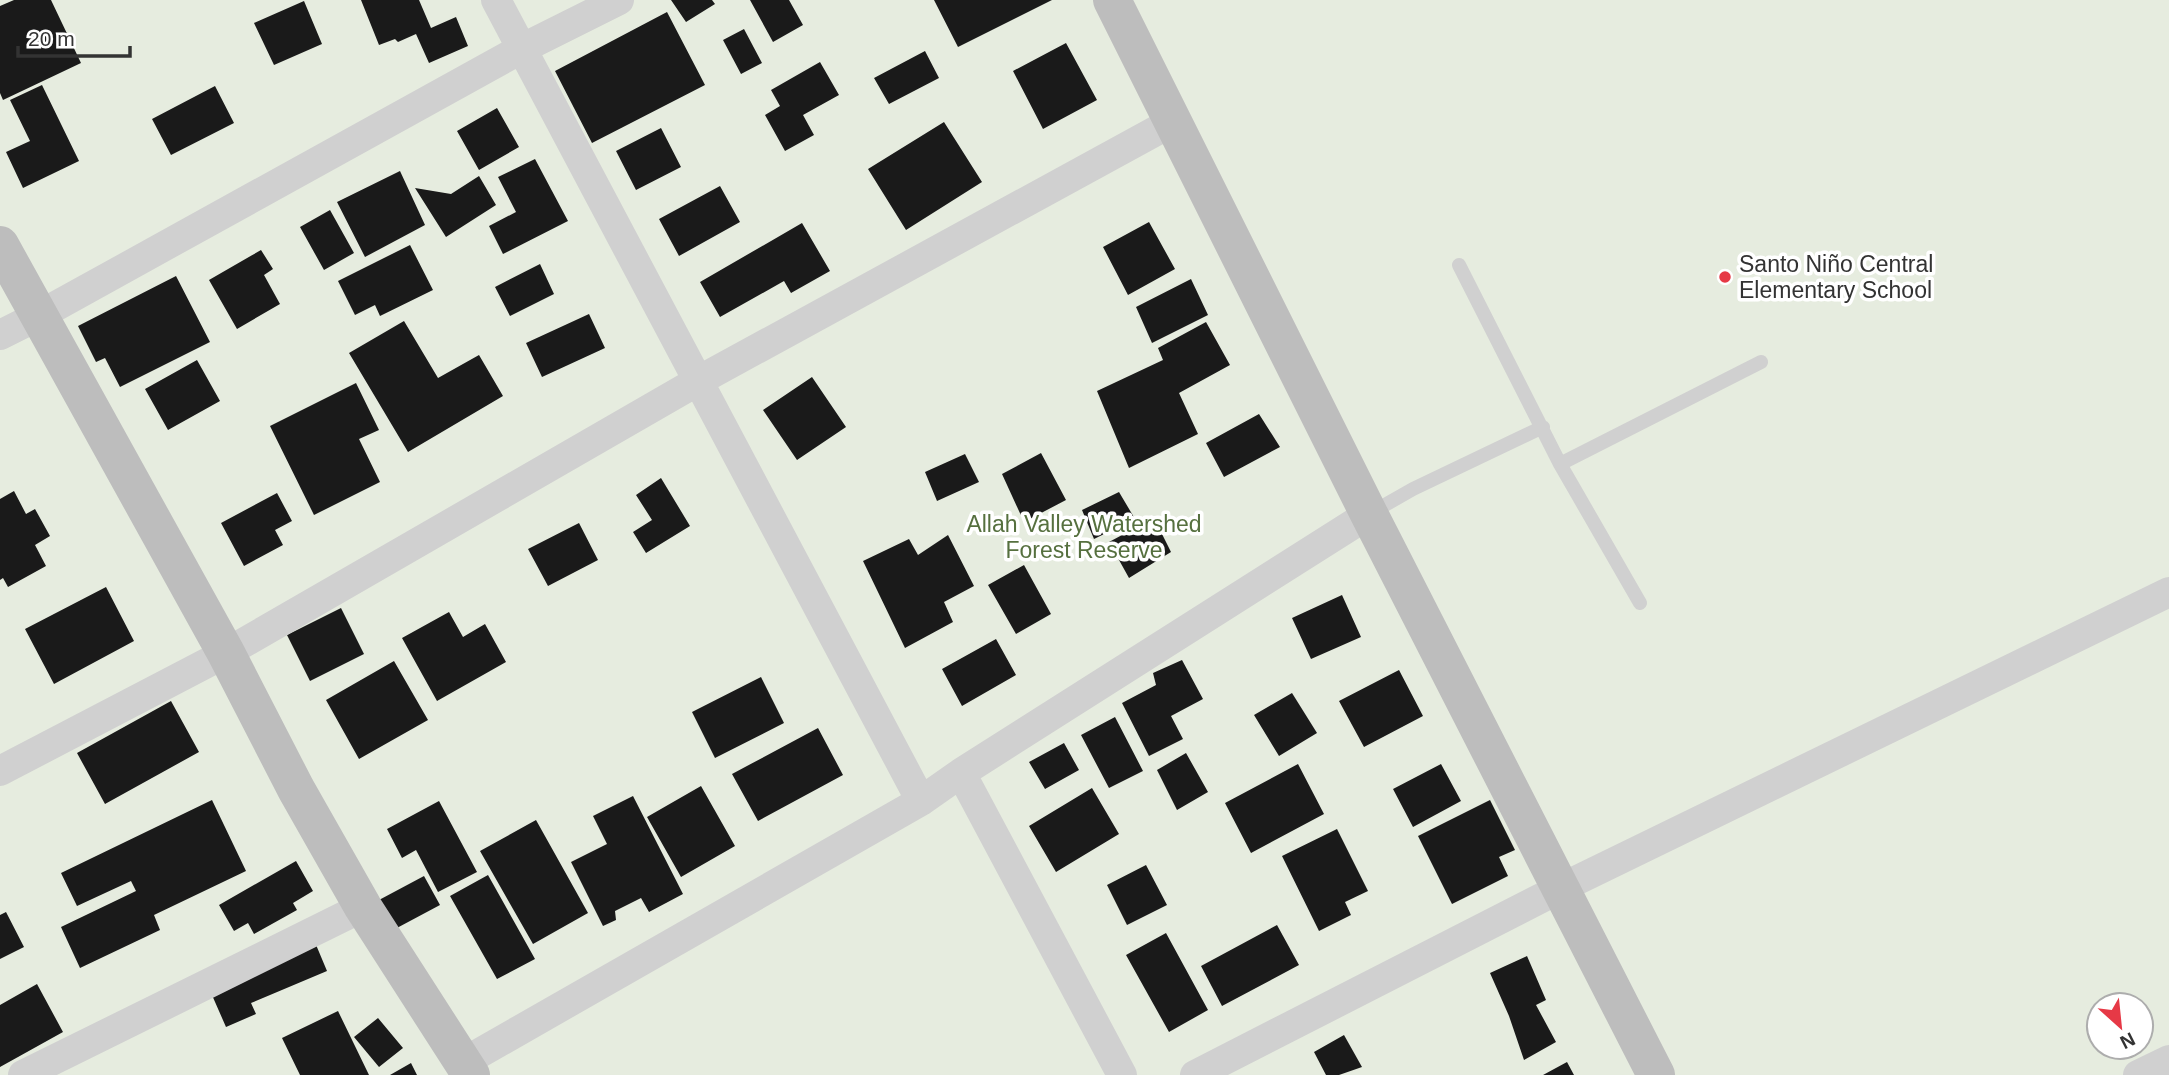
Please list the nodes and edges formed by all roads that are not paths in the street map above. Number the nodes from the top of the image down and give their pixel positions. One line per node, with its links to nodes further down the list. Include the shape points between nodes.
1 (496, 0): 4 (street)
2 (619, 0): 4 (street)
3 (1112, 0): 5 (main road)
4 (521, 49): 8 (street); 11 (street)
5 (1174, 121): 11 (street); 14 (main road)
6 (0, 245): 8 (main road)
7 (1460, 265): 12 (lane)
8 (38, 316): 9 (street); 17 (main road)
9 (0, 335)
10 (1761, 362): 13 (lane)
11 (698, 381): 17 (street); 20 (street)
12 (1543, 427): 13 (lane); 14 (lane, via 1413,488)
13 (1560, 464): 16 (lane)
14 (1369, 514): 19 (street); 21 (main road)
15 (2169, 592): 21 (street)
16 (1640, 603)
17 (226, 653): 18 (street); 22 (main road)
18 (0, 771)
19 (961, 772): 20 (street); 26 (street)
20 (921, 801): 24 (street)
21 (1561, 888): 27 (street); 28 (main road)
22 (363, 908): 24 (main road); 25 (street)
23 (2169, 1060): 29 (street)
24 (468, 1069)
25 (23, 1075)
26 (1122, 1075)
27 (1195, 1075)
28 (1656, 1075)
29 (2138, 1075)

